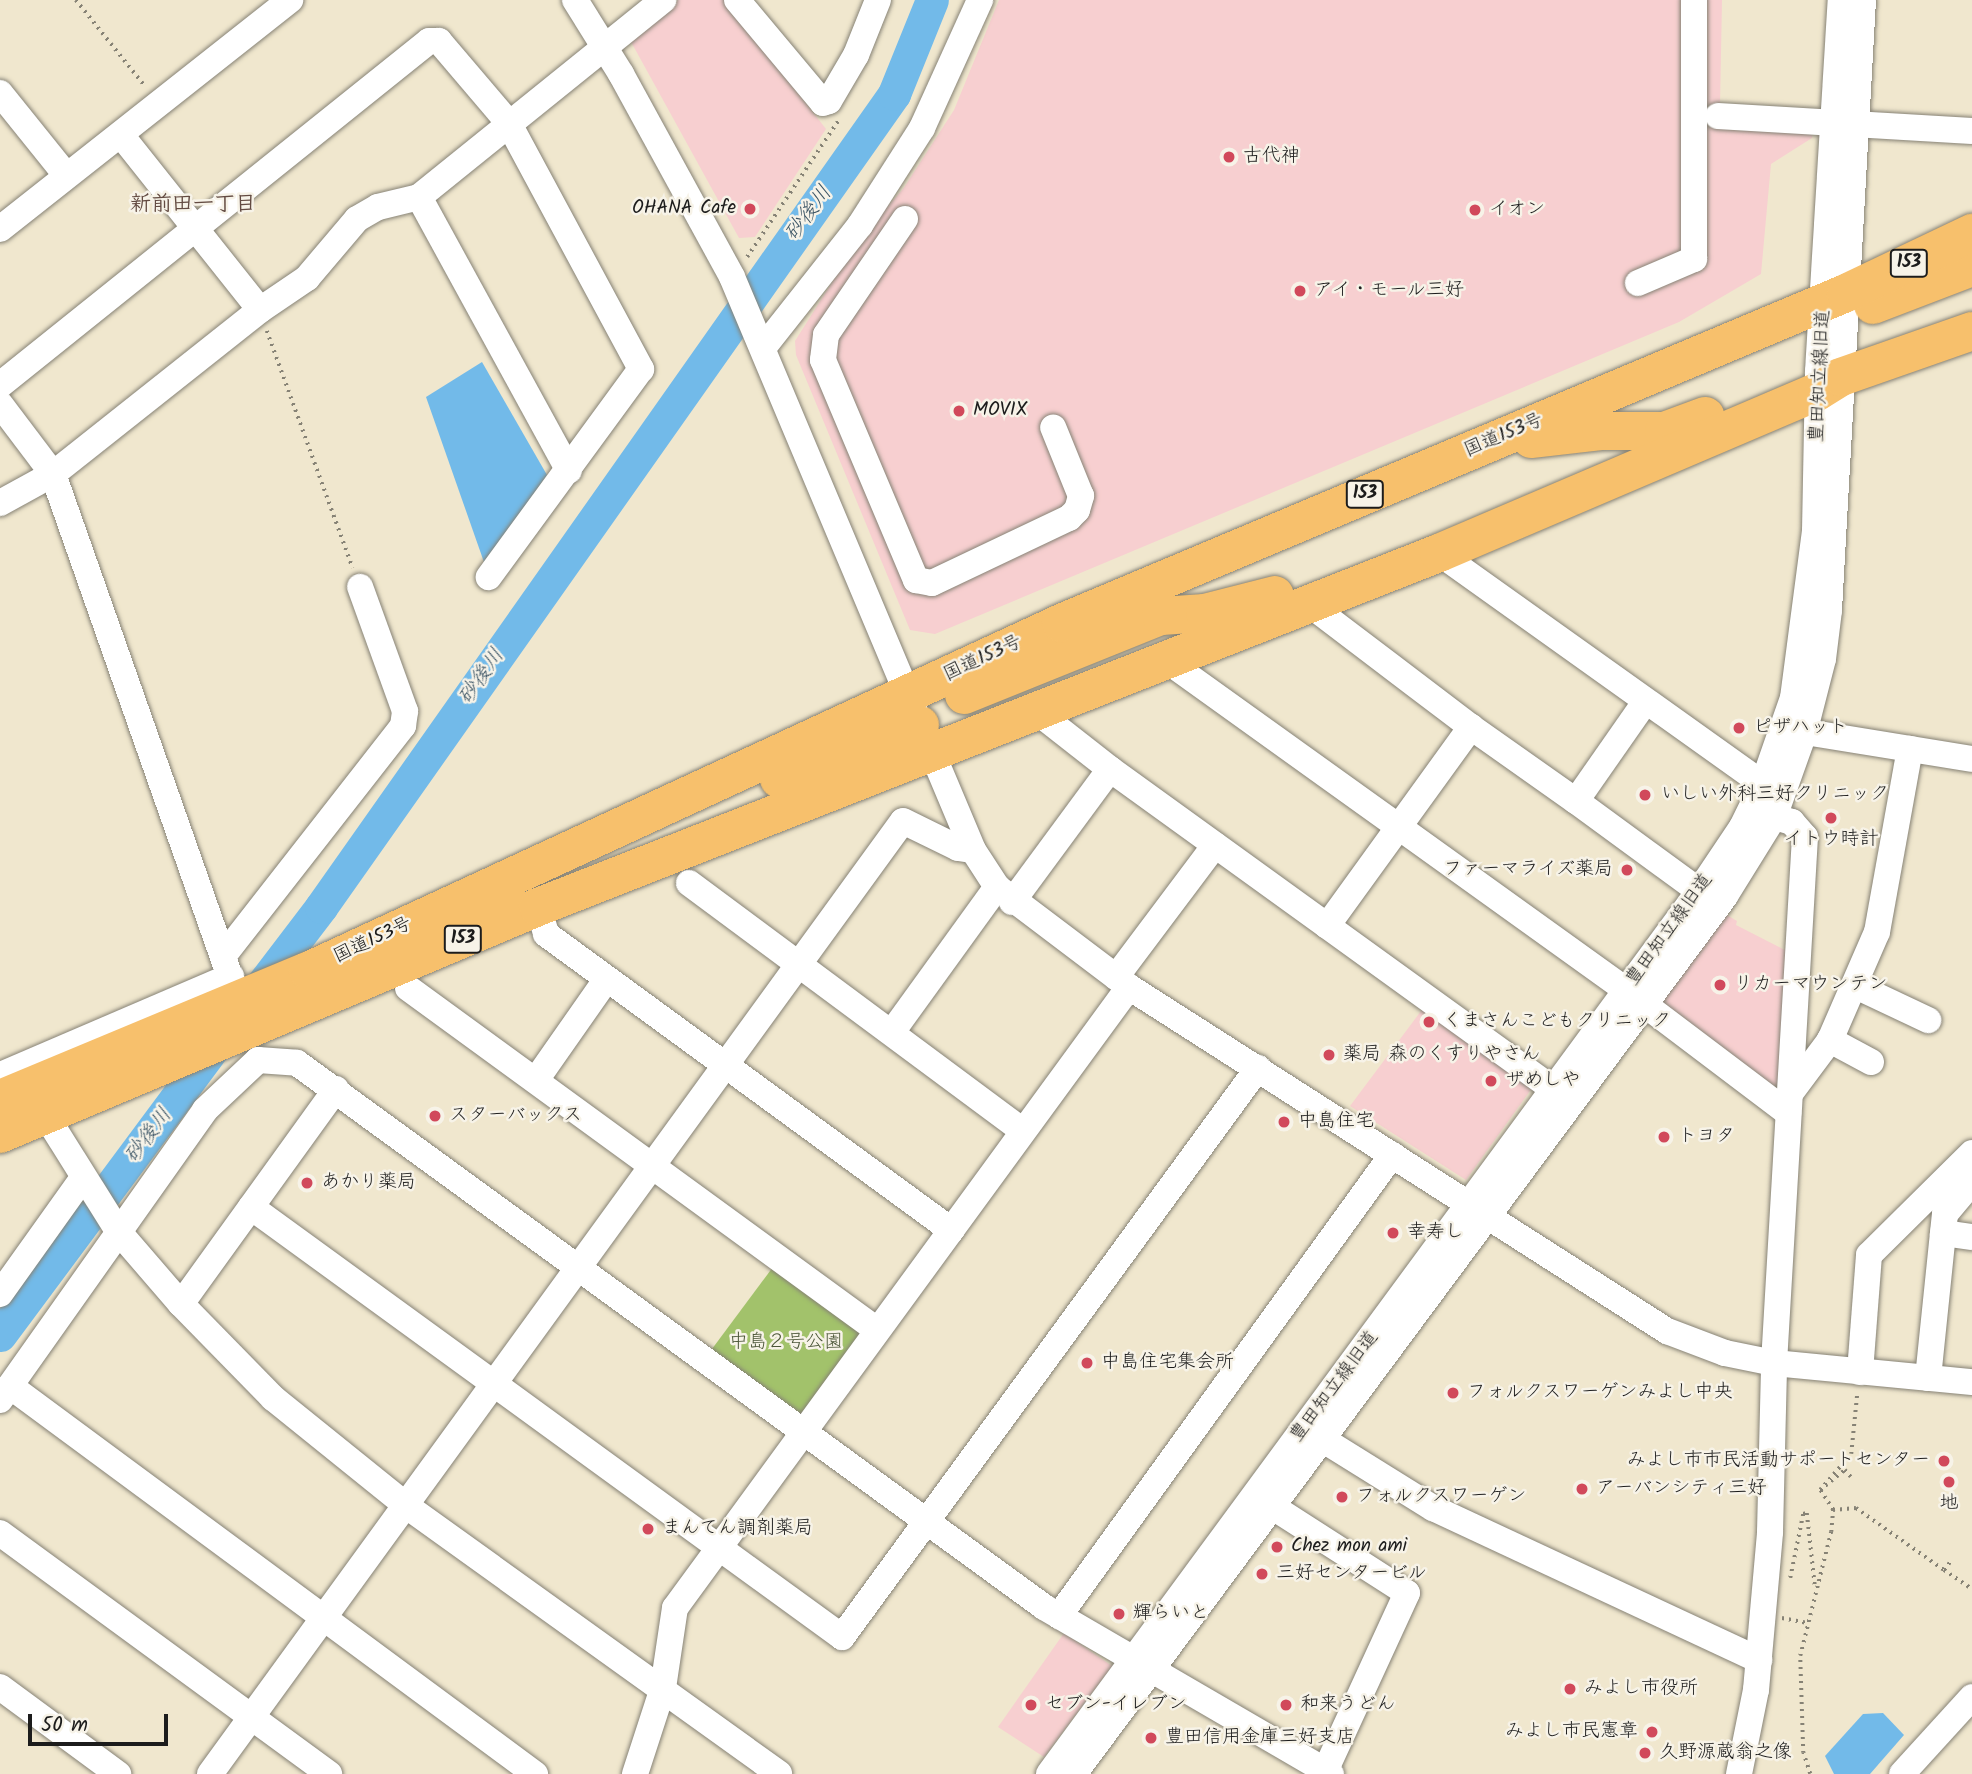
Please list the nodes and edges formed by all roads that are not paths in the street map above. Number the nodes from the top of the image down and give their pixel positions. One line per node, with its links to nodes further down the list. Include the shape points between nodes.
1 (290, 0): 16 (street)
2 (575, 0): 10 (street)
3 (663, 0): 10 (street)
4 (737, 0): 5 (street, via 823,103 829,101 856,55)
5 (878, 0)
6 (980, 0): 28 (street, via 922,128 860,225)
7 (1694, 0): 24 (street, via 1694,259)
8 (1840, 0): 14 (street, 豊田知立線旧道)
9 (1863, 0): 14 (street, 豊田知立線旧道)
10 (604, 47): 13 (street); 28 (street, via 732,277)
11 (0, 93): 17 (street)
12 (1718, 116): 14 (street)
13 (508, 122): 18 (street); 21 (street, via 444,43 429,41); 33 (street, via 641,369)
14 (1844, 123): 15 (street); 25 (street, 豊田知立線旧道)
15 (1972, 131)
16 (121, 135): 17 (street); 21 (street)
17 (66, 175): 20 (street)
18 (419, 197): 26 (street, via 378,207 357,219 307,278); 33 (street)
19 (905, 219): 32 (street, via 826,335 823,360 921,583 932,583 1069,518 1077,510 1081,496)
20 (0, 229)
21 (195, 229): 26 (street); 30 (street)
22 (1972, 233): 25 (highway, 国道153号 / 153)
23 (1972, 267): 25 (highway, 153)
24 (1638, 283)
25 (1835, 307): 29 (street, 豊田知立線旧道); 35 (highway, 国道153号 / 153)
26 (260, 310): 34 (street)
27 (1972, 331): 29 (highway, 国道153号 / 153)
28 (763, 348): 45 (street)
29 (1829, 376): 35 (highway, 153, via 1664,431 1542,436); 37 (highway, 国道153号 / 153); 47 (street, 豊田知立線旧道, via 1829,610)
30 (0, 385)
31 (0, 404): 34 (street)
32 (1053, 427)
33 (569, 471): 38 (street)
34 (53, 474): 36 (street); 68 (street)
35 (1392, 483): 45 (highway, 国道153号 / 153, via 1062,623)
36 (0, 503)
37 (1439, 553): 40 (highway, 国道153号 / 153); 43 (street)
38 (489, 577)
39 (360, 587): 68 (street, via 405,711 403,726)
40 (1346, 589): 41 (highway, 国道153号 / 153); 45 (highway, 153, via 1288,591 1205,613 1161,616)
41 (1309, 604): 42 (highway, 国道153号 / 153); 46 (street)
42 (1166, 660): 44 (highway, 国道153号 / 153); 54 (street)
43 (1645, 702): 51 (street); 52 (street)
44 (1036, 711): 45 (highway, 国道153号 / 153); 50 (street)
45 (918, 721): 56 (street); 60 (highway, 国道153号 / 153); 68 (highway, 国道153号 / 153, via 718,803 632,821)
46 (1471, 727): 52 (street); 54 (street)
47 (1794, 731): 48 (street); 51 (street, 豊田知立線旧道); 53 (street, 豊田知立線旧道)
48 (1910, 749): 49 (street); 65 (street, via 1877,932)
49 (1972, 760)
50 (1110, 769): 55 (street); 59 (street)
51 (1763, 784): 58 (street, 豊田知立線旧道, via 1742,827)
52 (1576, 801): 58 (street)
53 (1774, 817): 67 (street, 豊田知立線旧道, via 1725,896); 79 (street, via 1793,822 1805,837)
54 (1402, 827): 61 (street); 67 (street)
55 (1214, 845): 61 (street); 64 (street)
56 (973, 850): 59 (street); 62 (street, via 958,848 903,821)
57 (689, 883): 62 (street)
58 (1699, 891): 67 (street, 豊田知立線旧道)
59 (1004, 895): 64 (street); 70 (street)
60 (538, 907): 63 (street, via 546,934); 68 (highway, 国道153号 / 153)
61 (1327, 926): 78 (street)
62 (801, 967): 70 (street); 73 (street)
63 (606, 980): 73 (street); 75 (street)
64 (1123, 982): 74 (street); 81 (street)
65 (1856, 986): 69 (street); 71 (street)
66 (408, 988): 75 (street)
67 (1635, 997): 78 (street, 豊田知立線旧道); 79 (street); 89 (street, 豊田知立線旧道)
68 (240, 1005): 76 (highway, 国道153号 / 153); 77 (street, via 297,1063); 80 (highway, 国道153号 / 153); 91 (street, via 205,1110)
69 (1927, 1020)
70 (892, 1032): 81 (street)
71 (1830, 1040): 72 (street); 79 (street)
72 (1871, 1062)
73 (726, 1065): 85 (street); 90 (street)
74 (1258, 1068): 84 (street); 108 (street)
75 (536, 1080): 85 (street)
76 (2, 1086)
77 (336, 1089): 88 (street); 94 (street)
78 (1553, 1089): 89 (street, 豊田知立線旧道)
79 (1789, 1104): 98 (street)
80 (46, 1116): 82 (highway, 国道153号 / 153); 86 (street)
81 (1023, 1130): 90 (street)
82 (0, 1134)
83 (1972, 1153): 99 (street, via 1869,1255)
84 (1392, 1155): 89 (street); 111 (street)
85 (654, 1165): 94 (street); 97 (street)
86 (82, 1179): 91 (street); 95 (street)
87 (1972, 1182): 92 (street, via 1949,1207)
88 (251, 1207): 96 (street); 102 (street)
89 (1481, 1209): 98 (street, via 1667,1331 1725,1353); 105 (street, 豊田知立線旧道); 114 (street, 豊田知立線旧道)
90 (950, 1230): 97 (street)
91 (118, 1231): 96 (street); 103 (street)
92 (1943, 1233): 93 (street); 100 (street)
93 (1972, 1237)
94 (580, 1268): 102 (street); 104 (street)
95 (0, 1294)
96 (181, 1304): 106 (street, via 273,1398)
97 (877, 1329): 104 (street)
98 (1774, 1363): 99 (street); 113 (street, via 1770,1532)
99 (1860, 1372): 100 (street)
100 (1928, 1378): 101 (street)
101 (1972, 1382)
102 (493, 1386): 106 (street); 110 (street)
103 (5, 1393): 112 (street)
104 (804, 1431): 108 (street); 110 (street)
105 (1322, 1439): 107 (street, 豊田知立線旧道); 113 (street, via 1433,1508)
106 (408, 1507): 112 (street); 116 (street)
107 (1273, 1507): 114 (street, 豊田知立線旧道); 121 (street, via 1407,1593)
108 (927, 1521): 110 (street, via 842,1637); 111 (street)
109 (0, 1533): 118 (street)
110 (719, 1547): 116 (street, via 675,1608)
111 (1059, 1616): 114 (street)
112 (323, 1617): 118 (street); 126 (street)
113 (1759, 1660): 129 (street)
114 (1141, 1666): 120 (street, 豊田知立線旧道); 121 (street); 128 (street, 豊田知立線旧道)
115 (0, 1688): 123 (street)
116 (663, 1688): 119 (street); 127 (street)
117 (1972, 1697): 122 (street)
118 (250, 1717): 124 (street); 125 (street)
119 (765, 1770)
120 (1086, 1770)
121 (1328, 1772)
122 (1910, 1772)
123 (118, 1774)
124 (210, 1774)
125 (329, 1774)
126 (535, 1774)
127 (635, 1774)
128 (1049, 1774)
129 (1739, 1774)

